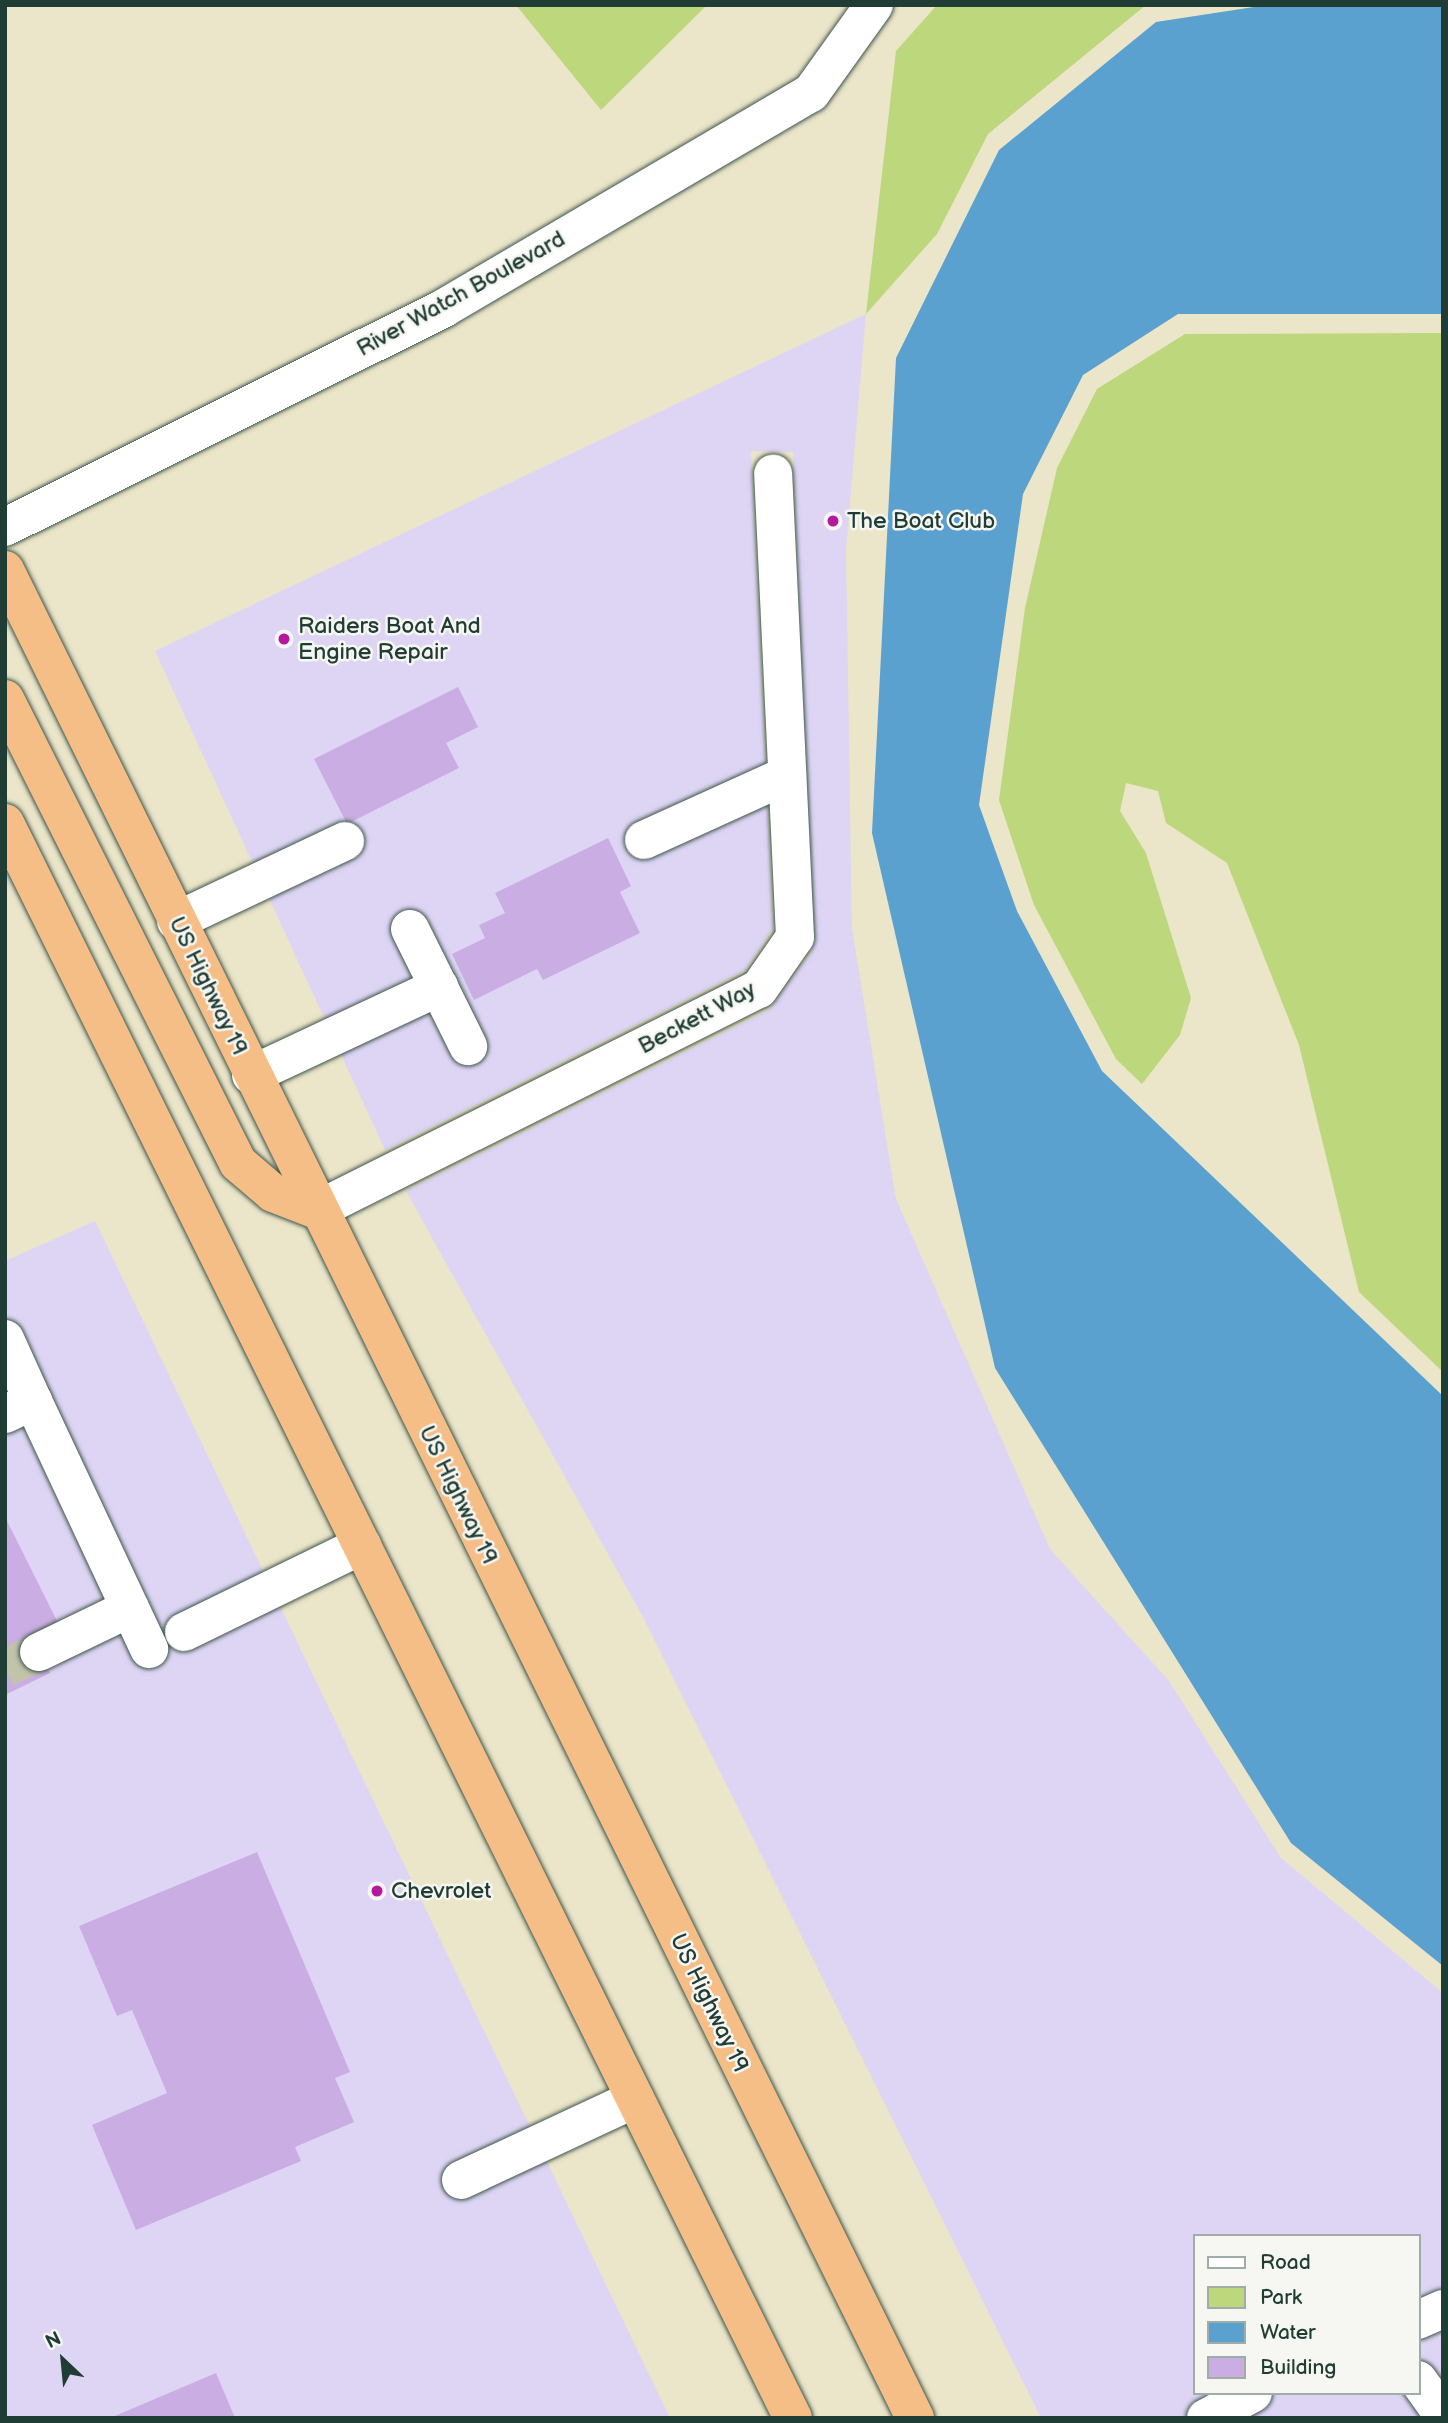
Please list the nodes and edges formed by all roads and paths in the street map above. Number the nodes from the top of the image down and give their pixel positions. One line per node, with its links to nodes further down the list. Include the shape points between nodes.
1 (874, 5): 3 (street, River Watch Boulevard, via 811,93 444,308)
2 (773, 474): 6 (street, Beckett Way)
3 (5, 527)
4 (5, 570): 10 (highway, US Highway 19)
5 (5, 699): 15 (highway, via 238,1163 273,1193)
6 (787, 775): 8 (street); 15 (street, Beckett Way, via 794,936 759,989)
7 (5, 823): 18 (highway)
8 (644, 840)
9 (345, 841): 10 (street)
10 (176, 921): 14 (highway, US Highway 19)
11 (410, 929): 12 (street)
12 (439, 987): 13 (street); 14 (street)
13 (468, 1046)
14 (251, 1075): 15 (highway, US Highway 19)
15 (317, 1210): 31 (highway, US Highway 19)
16 (5, 1339): 17 (street)
17 (19, 1407): 19 (street)
18 (362, 1545): 20 (street); 23 (highway)
19 (130, 1608): 21 (street); 22 (street)
20 (184, 1632)
21 (149, 1649)
22 (39, 1651)
23 (635, 2099): 24 (street); 30 (highway)
24 (461, 2180)
25 (1443, 2309): 26 (street)
26 (1420, 2319)
27 (1420, 2383): 29 (street)
28 (1249, 2395): 32 (street)
29 (1443, 2415)
30 (793, 2418)
31 (915, 2418)
32 (1206, 2418)

